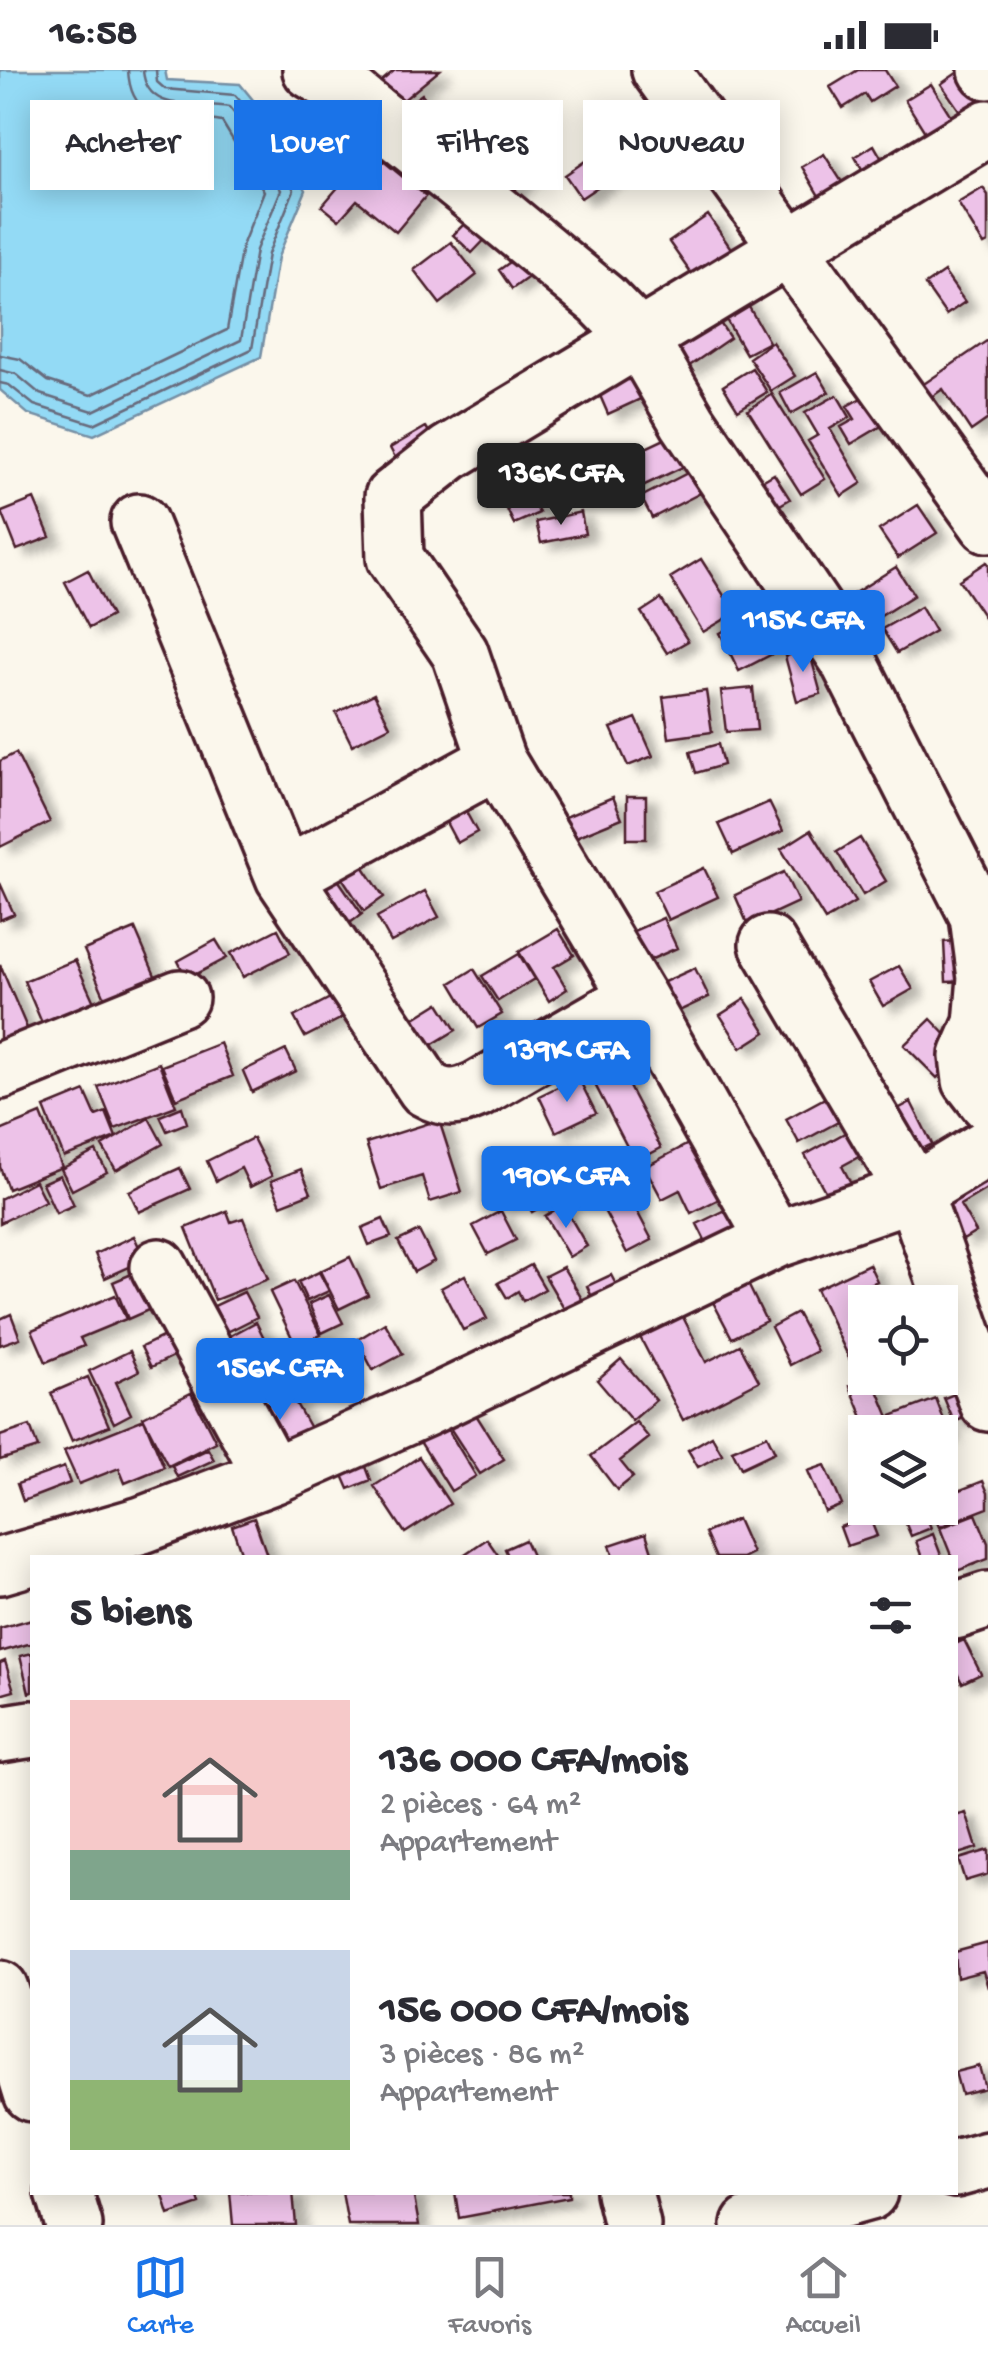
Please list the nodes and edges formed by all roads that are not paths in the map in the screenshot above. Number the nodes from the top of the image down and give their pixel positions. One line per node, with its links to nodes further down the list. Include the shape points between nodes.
1 (660, 70): 4 (street)
2 (345, 77): 5 (street)
3 (988, 128): 4 (street)
4 (788, 246): 5 (street); 7 (street)
5 (640, 339): 8 (street, via 449,453 393,496 395,558 460,653); 14 (street, via 847,658 978,916 986,978 982,1024 968,1056 971,1080)
6 (139, 522): 9 (street)
7 (988, 524)
8 (497, 761): 9 (street); 11 (street)
9 (284, 877): 11 (street, via 426,1089 442,1098 477,1090)
10 (768, 944): 16 (street)
11 (638, 997): 17 (street)
12 (180, 998): 13 (street)
13 (0, 1071)
14 (988, 1102)
15 (988, 1147): 16 (street)
16 (914, 1192): 17 (street); 19 (street)
17 (775, 1240): 20 (street)
18 (159, 1268): 20 (street)
19 (988, 1402)
20 (272, 1476): 21 (street)
21 (38, 1555)
22 (30, 1557): 23 (street)
23 (0, 1566)
24 (988, 1600): 25 (street)
25 (958, 1610)
26 (30, 1730): 27 (street)
27 (0, 1734)
28 (0, 1989): 29 (street)
29 (30, 2086)
30 (988, 2160): 31 (street)
31 (958, 2168)
32 (65, 2195): 35 (street)
33 (625, 2195): 36 (street)
34 (859, 2195): 37 (street)
35 (74, 2225)
36 (632, 2225)
37 (750, 2225)

